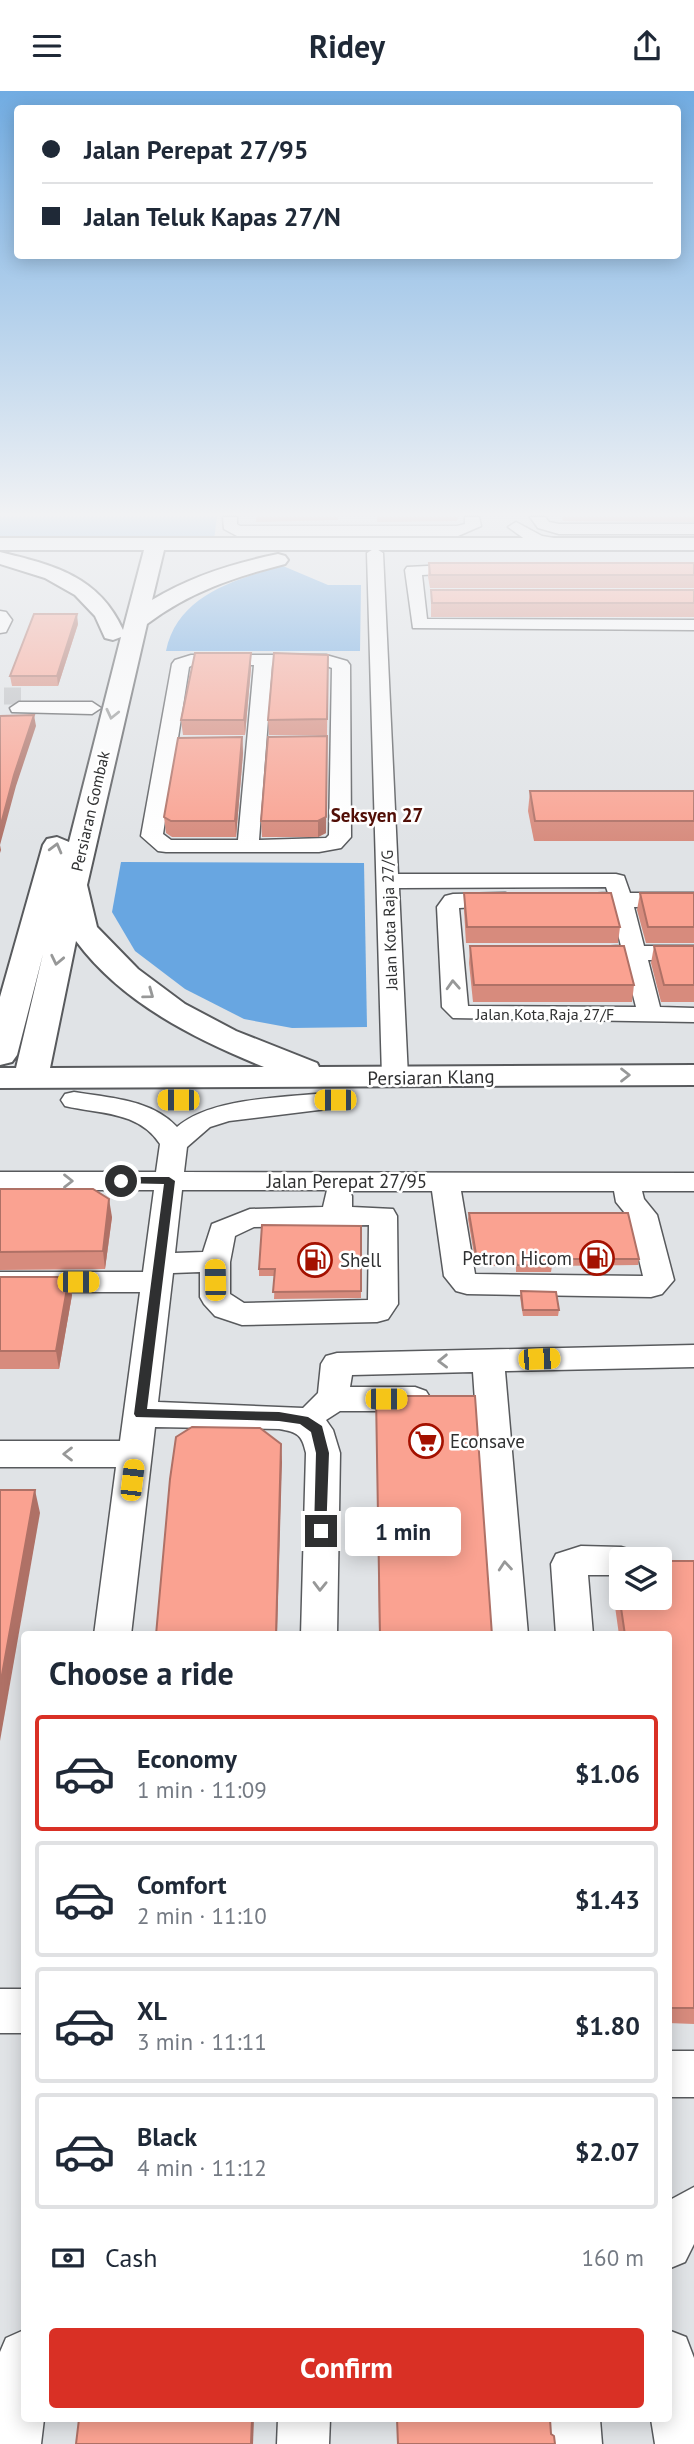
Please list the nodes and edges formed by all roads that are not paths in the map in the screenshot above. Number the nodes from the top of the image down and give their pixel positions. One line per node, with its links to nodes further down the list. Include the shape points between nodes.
1 (111, 627): 9 (main road)
2 (115, 627): 9 (main road, Persiaran Gombak)
3 (136, 627): 22 (main road, Persiaran Gombak, one-way to 22)
4 (389, 627): 11 (street, Jalan Kota Raja 27/G)
5 (463, 627): 8 (street)
6 (558, 627): 8 (street)
7 (659, 627): 8 (street)
8 (559, 632): 10 (street); 11 (street)
9 (113, 633): 15 (main road, Persiaran Gombak)
10 (694, 639)
11 (391, 640): 13 (street, Jalan Kota Raja 27/G)
12 (262, 660): 13 (street, via 334,661); 17 (street); 21 (street, via 191,660 181,664 152,836 166,846)
13 (360, 682): 19 (street); 20 (street, Jalan Kota Raja 27/G)
14 (24, 702): 15 (street)
15 (94, 702): 22 (main road, Persiaran Gombak, one-way to 15)
16 (230, 744): 17 (street)
17 (256, 744): 18 (street); 21 (street)
18 (280, 744)
19 (340, 820): 20 (street); 21 (street, via 340,837 333,843)
20 (385, 820): 23 (street, Jalan Kota Raja 27/G)
21 (248, 846)
22 (61, 881): 27 (main road); 35 (main road, Persiaran Gombak); 38 (main road, Persiaran Gombak, one-way to 38); 39 (main road, one-way to 39, via 82,927 131,982 160,1003)
23 (387, 881): 25 (street); 37 (street, Jalan Kota Raja 27/G)
24 (694, 881): 25 (street)
25 (618, 890): 26 (street, Jalan Kota Raja 27/F); 28 (street, Jalan Kota Raja 27/F, via 453,901 447,914); 31 (street)
26 (694, 900)
27 (0, 944)
28 (451, 953): 29 (street); 33 (street, Jalan Kota Raja 27/F, one-way to 28, via 462,1013 454,1007)
29 (477, 953)
30 (569, 953): 31 (street)
31 (634, 953): 32 (street); 33 (street)
32 (694, 953)
33 (650, 1015): 34 (street, Jalan Kota Raja 27/F)
34 (694, 1015)
35 (0, 1055)
36 (694, 1075): 37 (main road, Persiaran Klang, one-way to 36)
37 (395, 1077): 39 (main road, Persiaran Klang)
38 (16, 1078): 39 (main road, Persiaran Klang)
39 (332, 1089): 41 (main road, Persiaran Klang); 42 (main road, Persiaran Klang); 43 (street, via 200,1121)
40 (0, 1100): 41 (main road, Persiaran Klang)
41 (74, 1100): 43 (street, via 147,1115 166,1129)
42 (694, 1101)
43 (174, 1144): 45 (street)
44 (0, 1181): 45 (street, Jalan Perepat 27/95, one-way to 45)
45 (169, 1181): 46 (street, Jalan Perepat 27/95); 52 (street)
46 (339, 1181): 47 (street, Jalan Perepat 27/95); 50 (street)
47 (445, 1181): 48 (street, Jalan Perepat 27/95); 48 (street, via 459,1276 467,1283 651,1287 659,1280 650,1241 643,1215 630,1202)
48 (626, 1182): 49 (street, Jalan Perepat 27/95)
49 (694, 1182)
50 (337, 1216): 51 (street, via 250,1218 222,1231); 51 (street, via 383,1216 383,1304 377,1311 242,1314 215,1297)
51 (215, 1262): 52 (street)
52 (158, 1273): 53 (street); 58 (street)
53 (0, 1282)
54 (694, 1356): 55 (street)
55 (488, 1360): 56 (street, one-way to 56, via 337,1364); 57 (street)
56 (333, 1399): 57 (street); 59 (street)
57 (465, 1399): 65 (street, one-way to 57)
58 (140, 1414): 59 (street); 61 (street)
59 (303, 1420): 64 (street, one-way to 64, via 317,1430 323,1453)
60 (0, 1454): 61 (street, one-way to 60)
61 (135, 1454): 63 (street)
62 (609, 1561): 66 (street, via 569,1564)
63 (113, 1631)
64 (319, 1631)
65 (509, 1631)
66 (574, 1631)
67 (0, 2011): 68 (street)
68 (21, 2011)
69 (672, 2074): 70 (street)
70 (694, 2074)
71 (694, 2211): 72 (street, via 678,2224)
72 (672, 2237)
73 (21, 2372): 77 (street)
74 (672, 2382): 80 (street)
75 (304, 2422): 78 (street)
76 (574, 2422): 79 (street)
77 (11, 2427)
78 (303, 2444)
79 (576, 2444)
80 (681, 2444)

